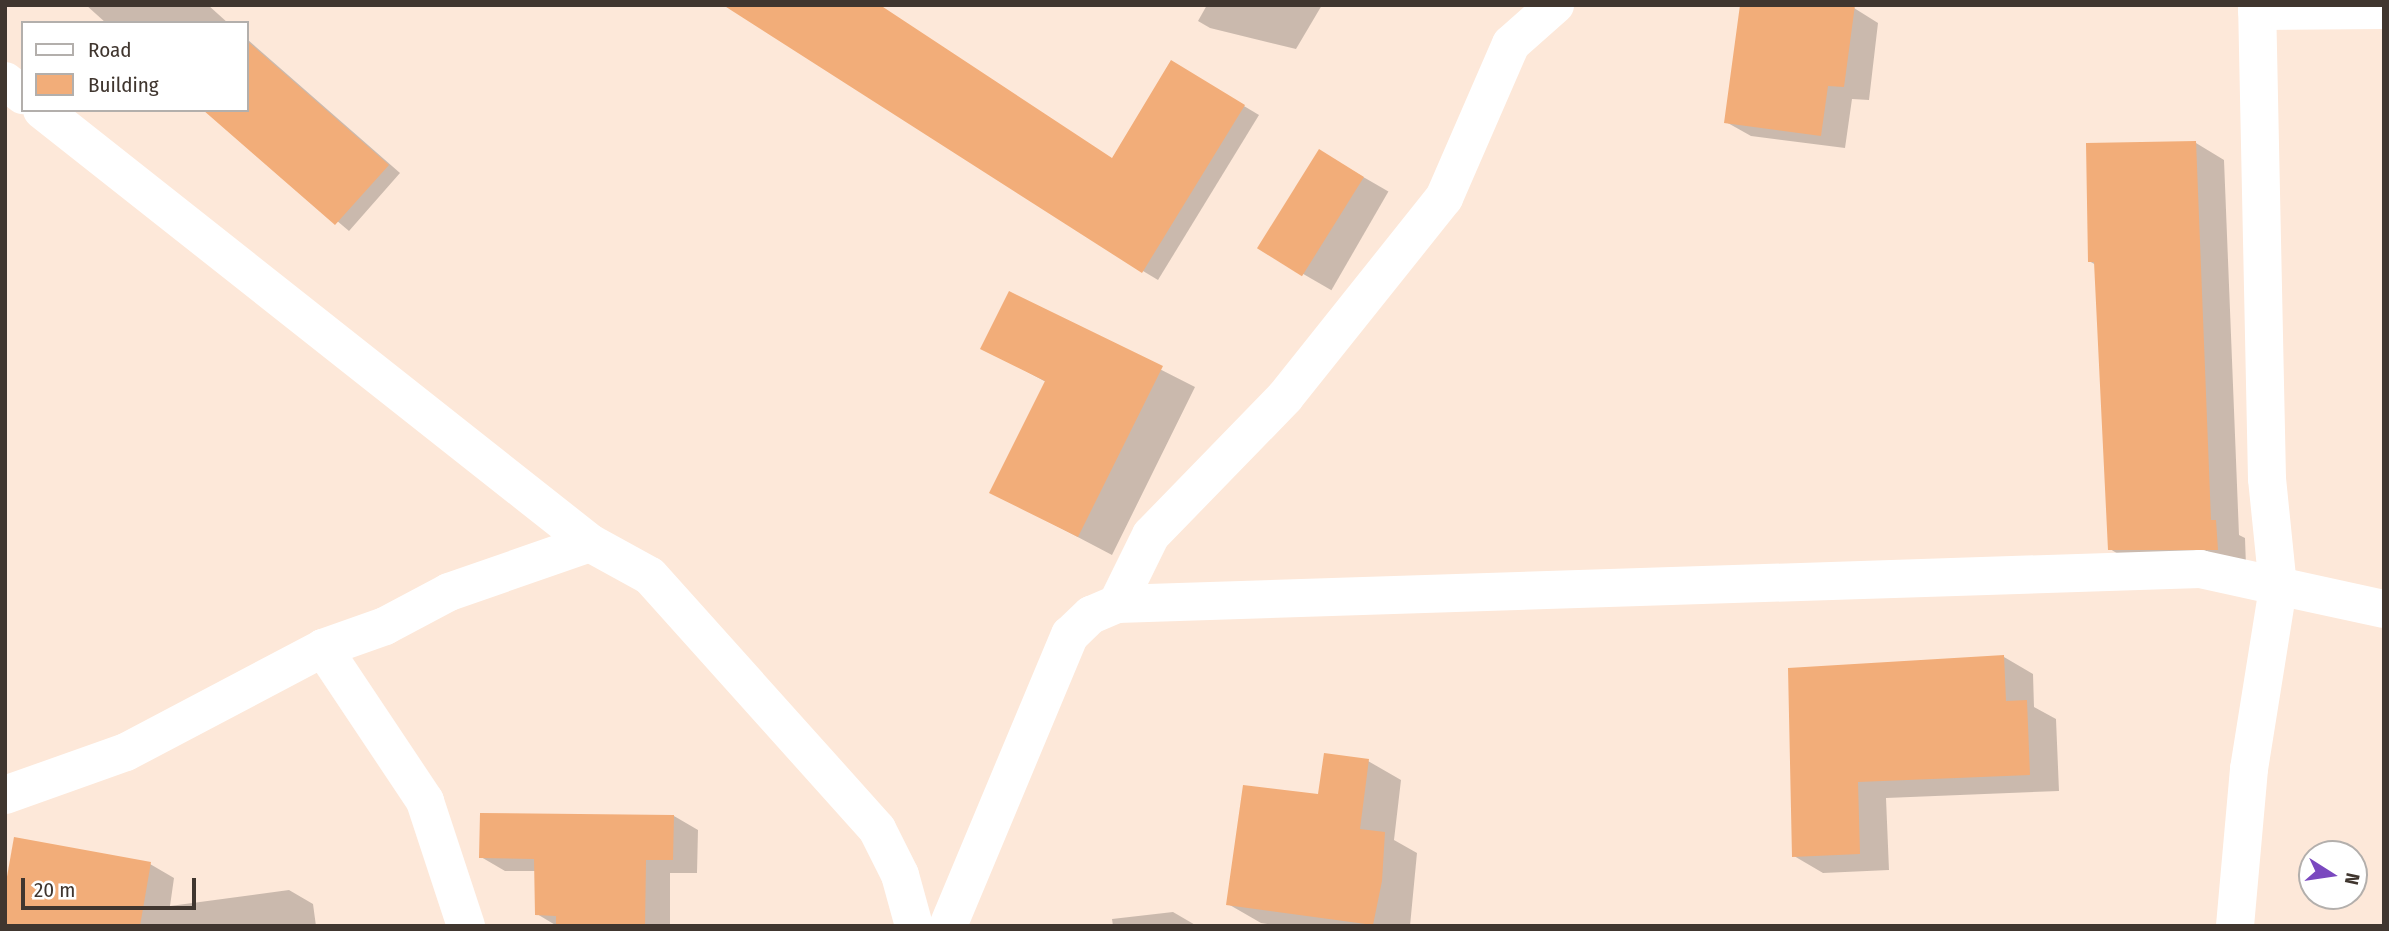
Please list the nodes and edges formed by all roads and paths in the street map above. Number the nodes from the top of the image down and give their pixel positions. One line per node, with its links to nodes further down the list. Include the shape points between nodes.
1 (1555, 5): 9 (street, via 1511,44 1444,198 1285,397 1151,535)
2 (2257, 8): 3 (street); 8 (street, via 2267,479)
3 (2384, 10)
4 (5, 82): 5 (street)
5 (21, 94)
6 (45, 112): 7 (street)
7 (590, 543): 11 (street, via 449,592 385,626); 14 (street, via 650,576 877,829 900,874)
8 (2278, 587): 9 (street, via 2200,569); 10 (street); 16 (street, via 2249,769)
9 (1117, 604): 15 (street, via 1091,615 1065,644)
10 (2384, 609)
11 (323, 648): 12 (street, via 125,752); 13 (street, via 425,801)
12 (5, 795)
13 (466, 926)
14 (914, 926)
15 (948, 926)
16 (2235, 926)

